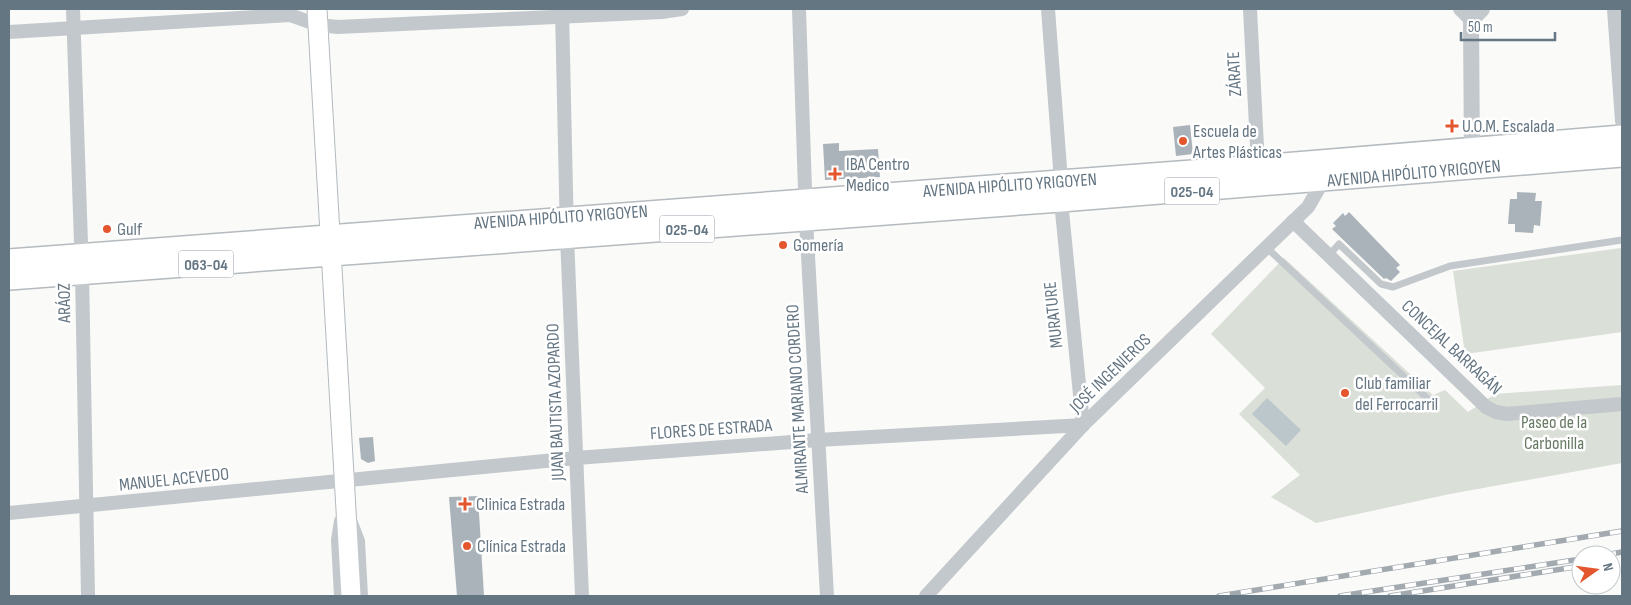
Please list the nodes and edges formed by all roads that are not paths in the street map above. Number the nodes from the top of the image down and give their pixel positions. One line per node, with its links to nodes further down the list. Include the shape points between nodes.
1 (73, 9): 10 (street, ARÁOZ)
2 (682, 9): 7 (street)
3 (799, 9): 19 (street, ALMIRANTE MARIANO CORDERO)
4 (1048, 9): 18 (street, MURATURE)
5 (1250, 9): 16 (street, ZÁRATE)
6 (1614, 9): 12 (street)
7 (562, 12): 9 (street, via 338,27); 21 (street, JUAN BAUTISTA AZOPARDO)
8 (1471, 12): 15 (street)
9 (317, 17): 10 (street, via 290,15); 23 (main road)
10 (74, 28): 11 (street); 27 (street, ARÁOZ)
11 (9, 32)
12 (1622, 121)
13 (1622, 136): 15 (main road, AVENIDA HIPÓLITO YRIGOYEN / 025-04)
14 (1622, 156): 15 (main road, AVENIDA HIPÓLITO YRIGOYEN / 025-04)
15 (1472, 159): 16 (main road, AVENIDA HIPÓLITO YRIGOYEN / 025-04); 17 (main road, AVENIDA HIPÓLITO YRIGOYEN / 025-04)
16 (1258, 166): 18 (main road, AVENIDA HIPÓLITO YRIGOYEN / 025-04)
17 (1323, 181): 18 (main road, AVENIDA HIPÓLITO YRIGOYEN / 025-04); 20 (street, JOSÉ INGENIEROS, via 1315,198)
18 (1061, 191): 19 (main road, AVENIDA HIPÓLITO YRIGOYEN / 025-04); 31 (street, MURATURE)
19 (806, 210): 21 (main road, AVENIDA HIPÓLITO YRIGOYEN / 025-04); 32 (street, ALMIRANTE MARIANO CORDERO)
20 (1293, 221): 24 (street, JOSÉ INGENIEROS); 25 (street, CONCEJAL BARRAGÁN)
21 (567, 227): 23 (main road, AVENIDA HIPÓLITO YRIGOYEN / 025-04); 33 (street, JUAN BAUTISTA AZOPARDO)
22 (1622, 240): 25 (lane, via 1450,266 1394,286 1381,284 1339,244)
23 (330, 245): 27 (main road, AVENIDA HIPÓLITO YRIGOYEN / 063-04); 34 (main road)
24 (1266, 247): 29 (lane); 31 (street, JOSÉ INGENIEROS)
25 (1328, 256): 30 (street, CONCEJAL BARRAGÁN, via 1486,407 1507,414)
26 (9, 260): 27 (main road, AVENIDA HIPÓLITO YRIGOYEN / 063-04)
27 (82, 264): 28 (main road, AVENIDA HIPÓLITO YRIGOYEN / 063-04); 36 (street, ARÁOZ)
28 (9, 279)
29 (1428, 400)
30 (1622, 404)
31 (1083, 425): 32 (street, FLORES DE ESTRADA); 44 (street, JOSÉ INGENIEROS)
32 (818, 440): 33 (street, FLORES DE ESTRADA); 43 (street, ALMIRANTE MARIANO CORDERO)
33 (576, 458): 34 (street, FLORES DE ESTRADA); 42 (street, JUAN BAUTISTA AZOPARDO)
34 (343, 480): 35 (main road); 36 (street, MANUEL ACEVEDO)
35 (344, 503): 39 (street, via 338,540); 40 (main road); 41 (street, via 358,541)
36 (85, 507): 37 (street, MANUEL ACEVEDO); 38 (street, ARÁOZ)
37 (9, 513)
38 (88, 596)
39 (341, 596)
40 (350, 596)
41 (361, 596)
42 (582, 596)
43 (827, 596)
44 (926, 596)

